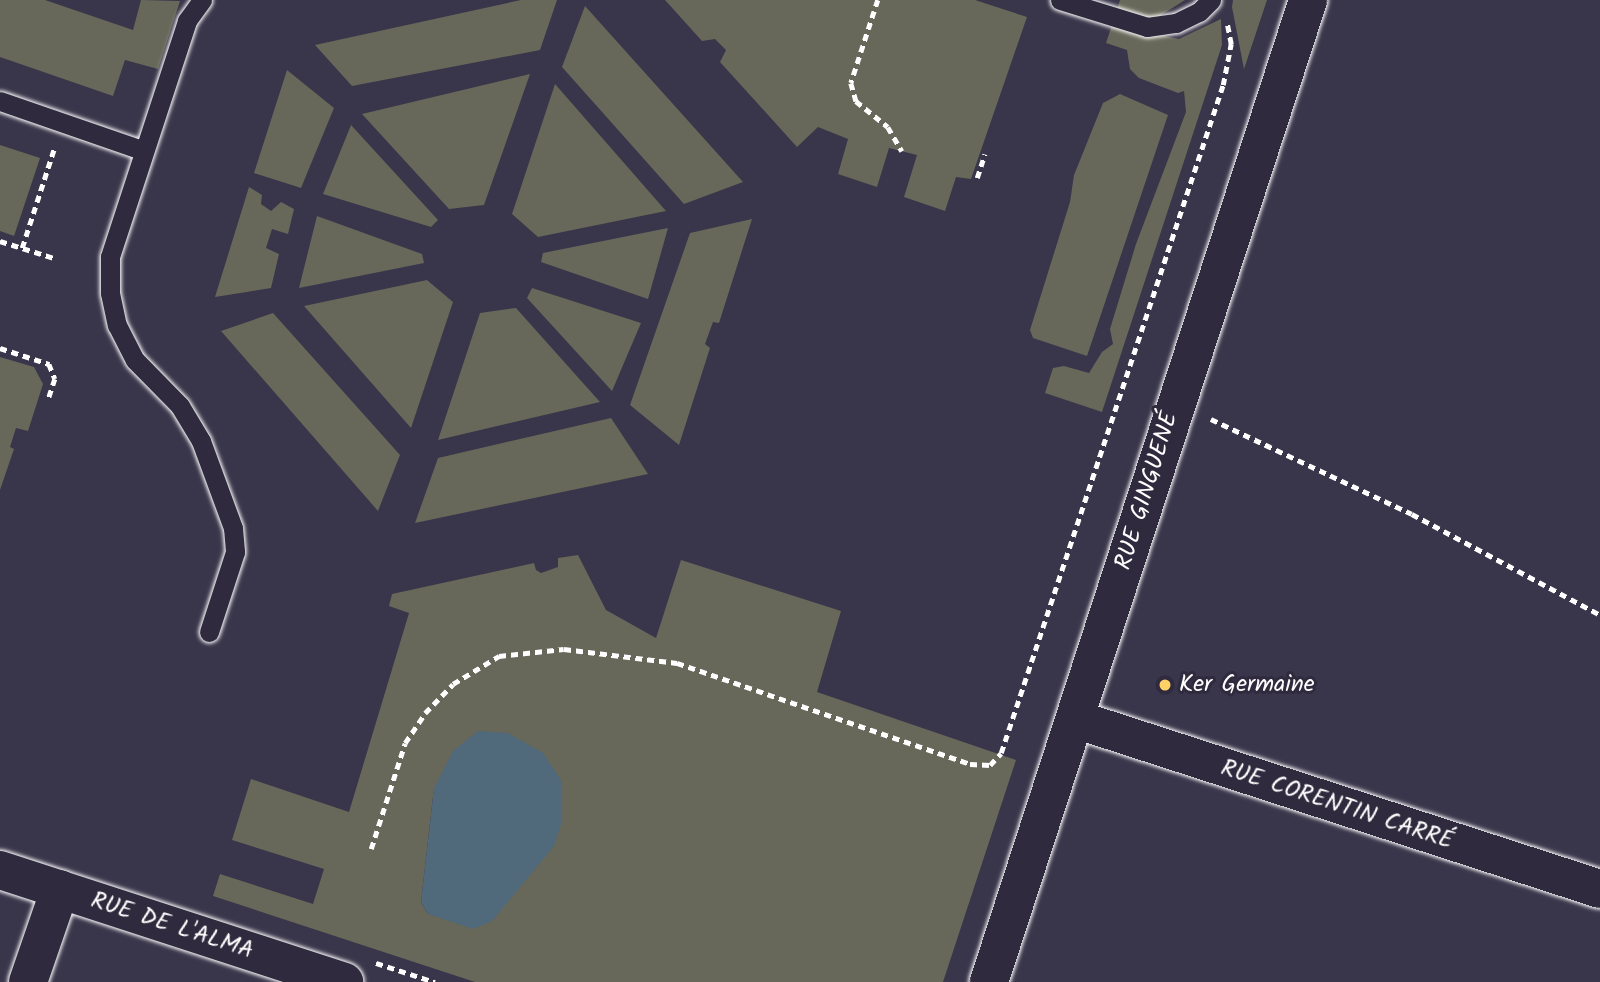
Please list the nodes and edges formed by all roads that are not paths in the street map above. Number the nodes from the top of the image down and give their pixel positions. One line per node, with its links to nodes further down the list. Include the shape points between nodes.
1 (202, 0): 6 (lane, via 187,21)
2 (1060, 0): 4 (lane, via 1147,27 1176,23)
3 (1308, 0): 8 (street, RUE GINGUENÉ)
4 (1218, 7)
5 (0, 101): 6 (lane)
6 (144, 151): 7 (lane, via 110,257 110,293 117,325 135,360 180,406 201,441 233,528 235,552)
7 (209, 632)
8 (1075, 719): 11 (street, RUE CORENTIN CARRÉ); 14 (street, RUE GINGUENÉ)
9 (0, 870): 10 (street, RUE DE L'ALMA)
10 (60, 889): 12 (street); 13 (street, RUE DE L'ALMA)
11 (1600, 890)
12 (28, 982)
13 (344, 982)
14 (989, 982)

